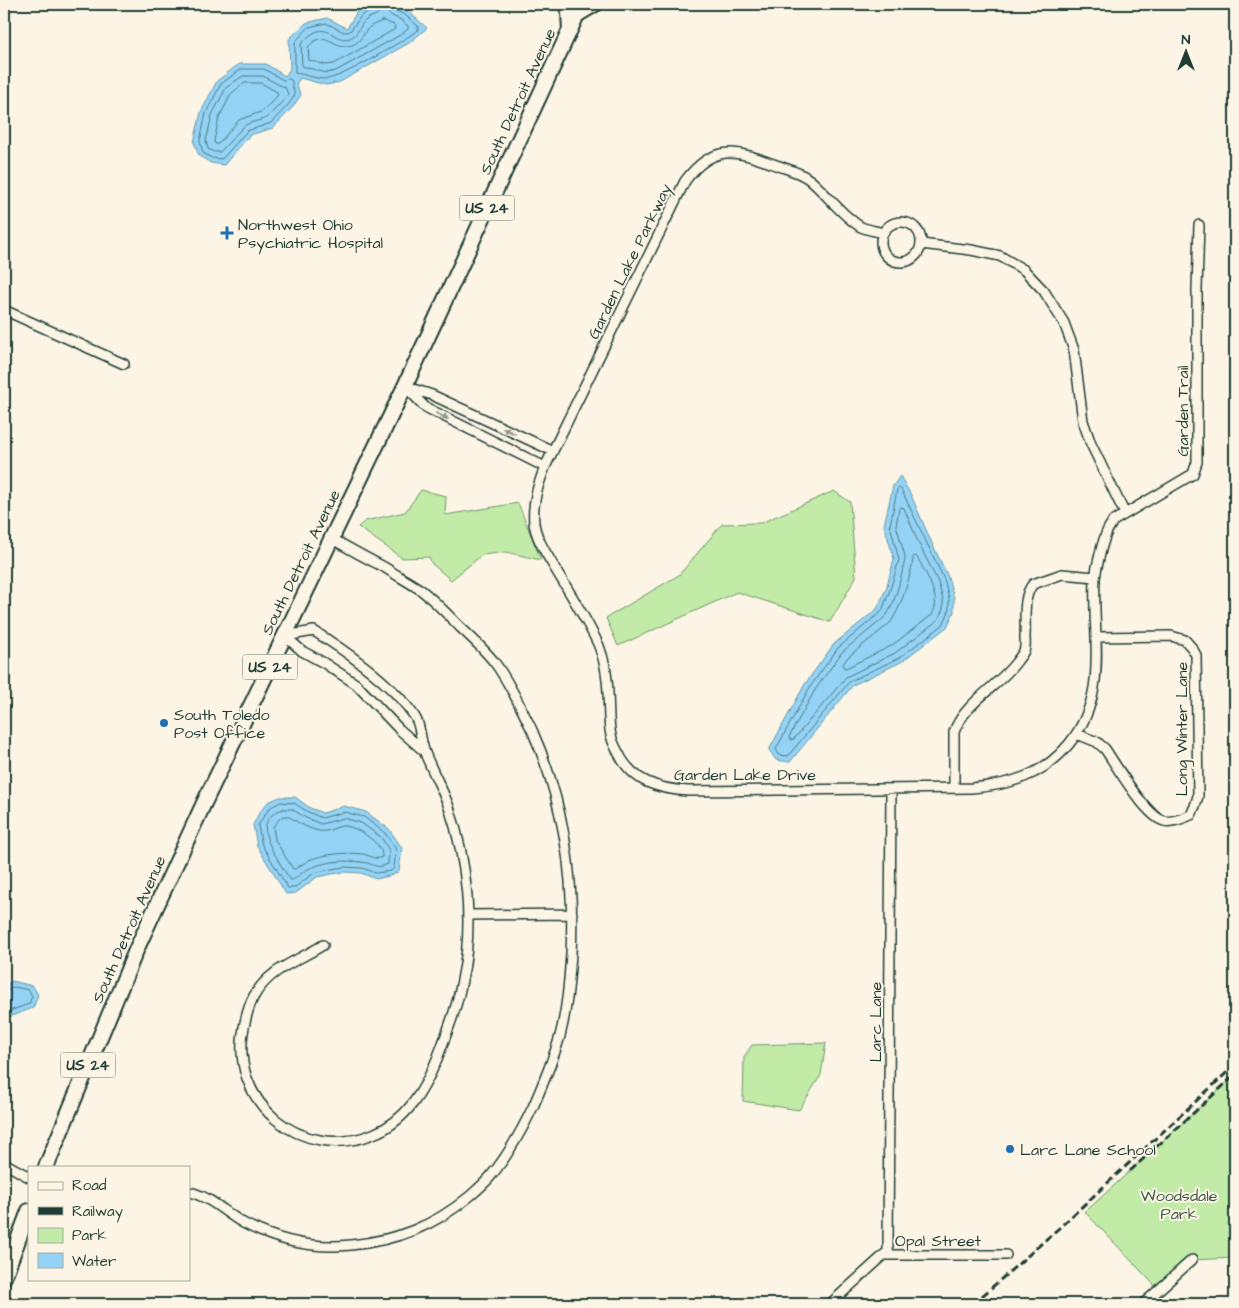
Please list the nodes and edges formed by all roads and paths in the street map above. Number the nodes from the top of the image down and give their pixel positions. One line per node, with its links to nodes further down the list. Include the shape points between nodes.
1 (566, 4): 5 (street)
2 (582, 4): 4 (main road, South Detroit Avenue / US 24)
3 (597, 4): 4 (street)
4 (575, 17): 5 (main road, South Detroit Avenue / US 24)
5 (569, 31): 11 (main road, South Detroit Avenue / US 24)
6 (1199, 225): 14 (street, Garden Trail, via 1197,462 1193,474)
7 (883, 233): 8 (street, via 896,223 908,223 918,231); 8 (street, via 883,250 895,261 912,259); 12 (street, Garden Lake Parkway, via 861,227 811,181 797,173 751,156 729,153 701,162 685,181)
8 (921, 244): 14 (street, via 1000,256 1024,270 1044,291 1064,323 1074,350 1083,421 1091,444)
9 (4, 310): 10 (street)
10 (124, 364)
11 (405, 386): 12 (street, one-way to 11, via 432,395); 13 (street, one-way to 13, via 425,407); 15 (main road, South Detroit Avenue / US 24)
12 (553, 451): 13 (street, Garden Lake Parkway)
13 (546, 467): 22 (street, Garden Lake Drive, via 534,504 534,525 599,646 607,678 610,732 620,757 630,771 653,785 670,790)
14 (1125, 514): 16 (street, Garden Trail, via 1113,521 1106,534)
15 (331, 538): 17 (main road, South Detroit Avenue / US 24); 23 (street, via 420,590 482,648 508,684 538,744 556,797 565,834)
16 (1095, 577): 18 (street, Garden Trail); 21 (street, via 1062,574 1030,587 1026,598 1024,651 1010,671 957,724 954,732)
17 (285, 636): 20 (street, via 302,651 356,684); 20 (street, via 314,632 372,672 406,704 417,721); 27 (main road, South Detroit Avenue / US 24, via 137,948)
18 (1096, 637): 19 (street, Garden Lake Drive, via 1094,693); 19 (street, Long Winter Lane, via 1171,636 1185,640 1196,655 1198,796 1191,815 1169,821 1154,816 1105,749)
19 (1077, 734): 21 (street, Garden Lake Drive, via 1053,761 1026,777 993,786)
20 (424, 751): 24 (street, via 441,786 454,826 466,886)
21 (954, 788): 22 (street, Garden Lake Drive)
22 (890, 789): 31 (street, Larc Lane, via 888,1251)
23 (572, 914): 24 (street); 29 (street, via 564,1014 540,1092 505,1158 483,1186 457,1207 431,1223 399,1236 348,1245 308,1245 259,1231)
24 (468, 915): 25 (street, via 463,979 450,1025 431,1073 402,1116 386,1129 355,1140 332,1142 313,1139 287,1128 256,1098 245,1072 241,1048 246,1016 265,982 281,968)
25 (323, 945)
26 (4, 1163): 28 (street)
27 (46, 1166)
28 (28, 1176)
29 (190, 1192)
30 (28, 1214): 34 (main road)
31 (884, 1255): 32 (street, Opal Street); 35 (street, Opal Street)
32 (1006, 1255)
33 (1192, 1260): 36 (street)
34 (4, 1277)
35 (830, 1304)
36 (1144, 1304)

